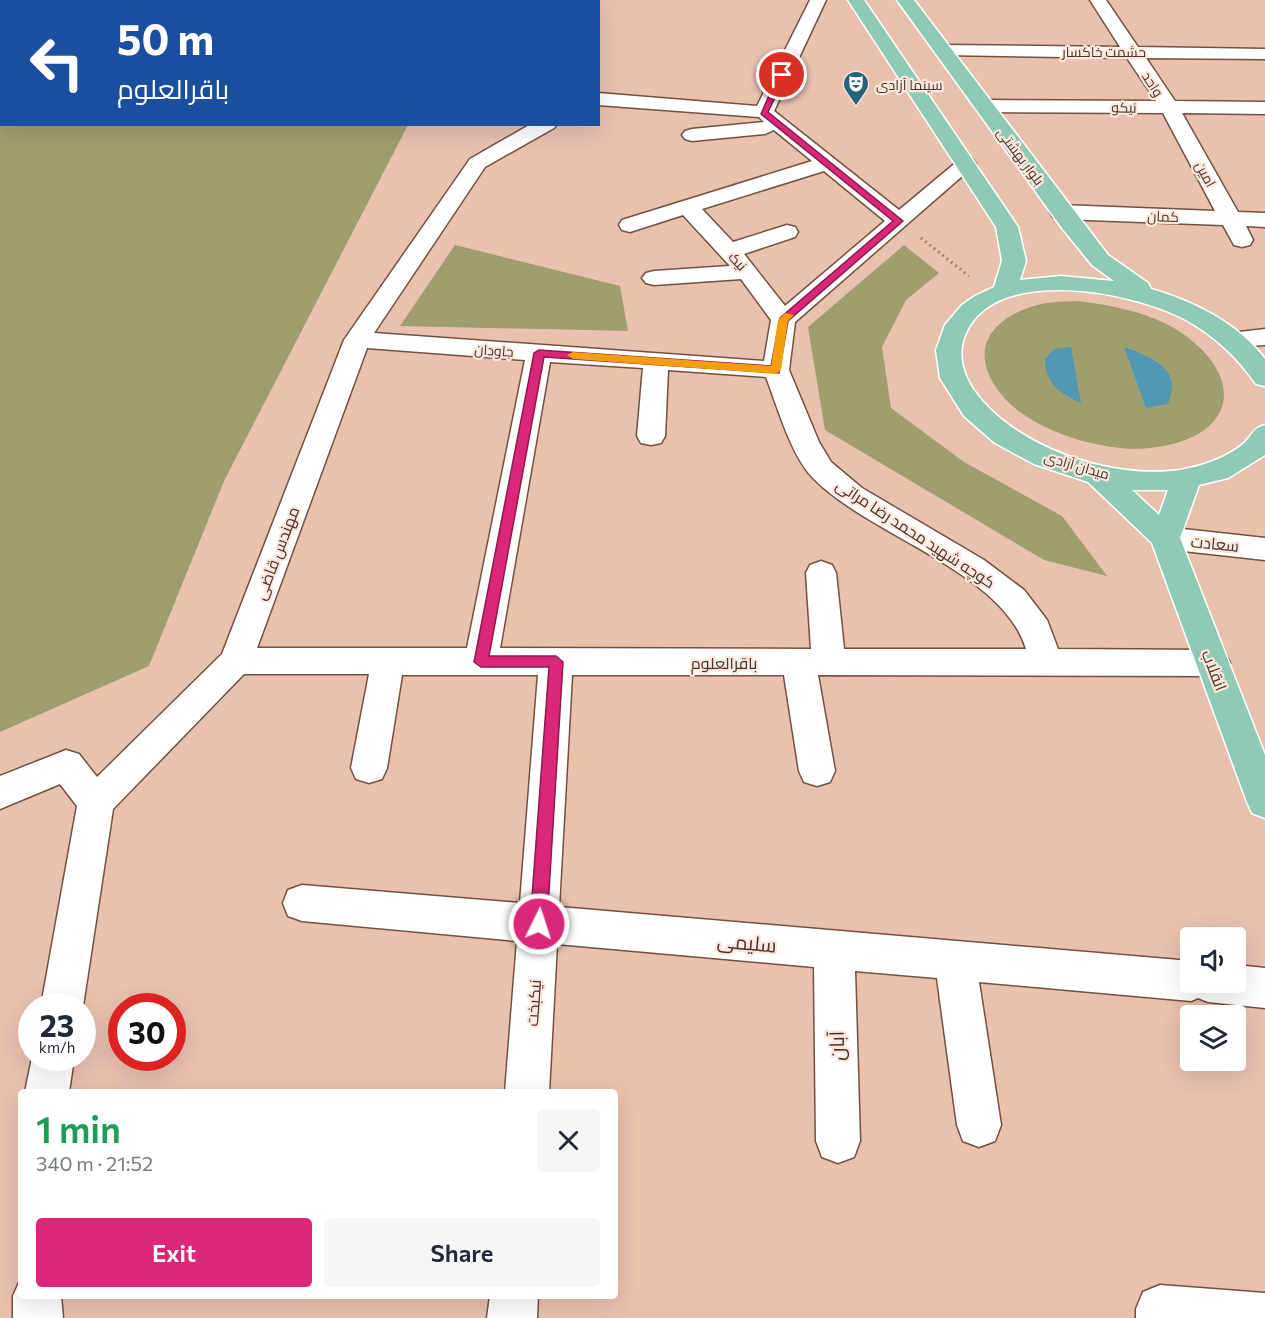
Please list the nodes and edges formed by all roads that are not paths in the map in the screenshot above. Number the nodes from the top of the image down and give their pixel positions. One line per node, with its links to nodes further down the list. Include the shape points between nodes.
1 (818, 0): 12 (street)
2 (856, 0): 17 (main road)
3 (906, 0): 5 (main road, بلوار بهشتی)
4 (1098, 0): 6 (street, واحد)
5 (943, 50): 6 (street, حشمت خاکسار); 9 (main road, بلوار بهشتی)
6 (1132, 51): 7 (street, حشمت خاکسار); 10 (street, واحد)
7 (1265, 54)
8 (600, 99): 12 (street)
9 (984, 106): 10 (street, نیکو); 19 (main road, بلوار بهشتی)
10 (1169, 107): 11 (street, نیکو); 20 (street, امین)
11 (1265, 108)
12 (764, 112): 14 (street)
13 (543, 126): 34 (street, مهندس قاضی, via 477,163)
14 (781, 126): 15 (street); 16 (street)
15 (692, 135)
16 (826, 163): 18 (street); 22 (street)
17 (966, 164): 22 (street); 29 (main road, via 1007,227 1014,261)
18 (687, 207): 23 (street); 26 (street, نیک)
19 (1061, 212): 20 (street, کمان); 30 (main road, بلوار بهشتی, via 1100,260)
20 (1231, 219): 21 (street, کمان); 25 (street, امین)
21 (1265, 220)
22 (899, 221): 31 (street)
23 (630, 225)
24 (787, 232): 26 (street)
25 (1242, 240)
26 (728, 251): 27 (street, نیک)
27 (748, 272): 28 (street); 31 (street, نیک)
28 (654, 278)
29 (999, 294): 30 (main road, میدان آزادی, via 1037,284 1074,283); 41 (main road, میدان آزادی, via 978,304 959,321 948,342 948,367 959,393 981,418 1013,442 1053,461)
30 (1151, 296): 33 (main road, میدان آزادی, via 1188,311)
31 (783, 320): 37 (street, کوچه شهید محمد رضا مراتی)
32 (1265, 337): 33 (street)
33 (1231, 339): 38 (main road, میدان آزادی)
34 (357, 340): 35 (street, جاودان); 46 (street, مهندس قاضی)
35 (539, 353): 36 (street, جاودان); 48 (street)
36 (656, 361): 37 (street, جاودان); 40 (street)
37 (776, 370): 51 (street, کوچه شهید محمد رضا مراتی, via 805,442 821,469 852,495 973,568 1013,599 1036,629)
38 (1265, 378)
39 (1265, 434): 42 (main road, میدان آزادی, via 1252,451 1225,468)
40 (651, 436)
41 (1097, 474): 42 (main road, میدان آزادی, via 1144,480); 43 (main road)
42 (1187, 478): 43 (main road)
43 (1165, 538): 44 (street, سعادت); 52 (main road, انقلاب)
44 (1265, 549)
45 (821, 573): 50 (street)
46 (236, 661): 47 (street, باقرالعلوم); 56 (street, مهندس قاضی)
47 (388, 662): 48 (street, باقرالعلوم); 53 (street)
48 (481, 662): 49 (street, باقرالعلوم)
49 (556, 662): 50 (street, باقرالعلوم); 59 (street, نیکبخت)
50 (814, 663): 51 (street, باقرالعلوم); 54 (street)
51 (1046, 663): 52 (street, باقرالعلوم)
52 (1213, 663): 57 (main road, انقلاب)
53 (369, 768)
54 (817, 771)
55 (0, 793): 56 (street, via 66,765)
56 (96, 802): 65 (street)
57 (1265, 802)
58 (302, 903): 59 (street, سلیمی)
59 (539, 924): 60 (street, سلیمی); 68 (street, نیکبخت)
60 (834, 950): 61 (street, سلیمی); 70 (street, آبان)
61 (955, 960): 62 (street, سلیمی); 69 (street)
62 (1180, 980)
63 (1246, 986): 64 (street)
64 (1265, 988)
65 (64, 993)
66 (51, 1071): 67 (street)
67 (48, 1089)
68 (527, 1089)
69 (979, 1125)
70 (838, 1141)
71 (37, 1299): 74 (street)
72 (514, 1299): 75 (street)
73 (1265, 1317): 76 (street, via 1160,1309)
74 (38, 1318)
75 (512, 1318)
76 (1161, 1318)

